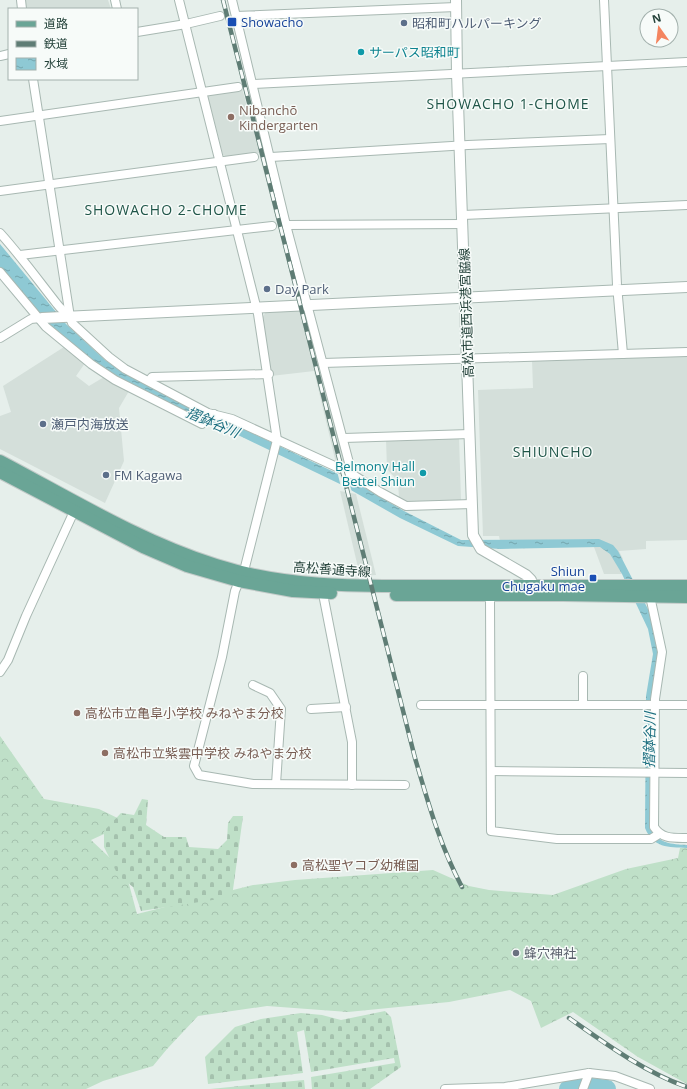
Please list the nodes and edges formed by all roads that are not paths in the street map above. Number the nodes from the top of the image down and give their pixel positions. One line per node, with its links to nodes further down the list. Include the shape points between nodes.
1 (179, 0): 7 (street)
2 (232, 0): 6 (street)
3 (604, 0): 10 (street)
4 (456, 4): 6 (street); 11 (street, 高松市道西浜港宮脇線)
5 (220, 16): 7 (street)
6 (236, 16): 13 (street)
7 (186, 24): 8 (street); 15 (street)
8 (138, 32)
9 (687, 62): 10 (street)
10 (607, 66): 11 (street); 18 (street)
11 (457, 74): 13 (street); 19 (street, 高松市道西浜港宮脇線)
12 (33, 80): 16 (street)
13 (253, 84): 21 (street)
14 (238, 87): 15 (street)
15 (202, 91): 16 (street); 22 (street)
16 (38, 115): 17 (street); 23 (street)
17 (0, 121)
18 (610, 139): 19 (street); 26 (street)
19 (461, 146): 21 (street); 27 (street, 高松市道西浜港宮脇線)
20 (254, 157): 22 (street)
21 (271, 157): 28 (street)
22 (220, 162): 23 (street); 30 (street)
23 (50, 184): 24 (street); 32 (street)
24 (0, 191)
25 (687, 205): 26 (street)
26 (613, 208): 27 (street); 36 (street)
27 (463, 219): 28 (street); 37 (street, 高松市道西浜港宮脇線)
28 (286, 225): 38 (street)
29 (272, 226): 30 (street)
30 (238, 229): 32 (street); 39 (street)
31 (0, 233): 33 (street)
32 (60, 249): 33 (street); 40 (street)
33 (20, 255): 40 (street)
34 (0, 272): 41 (street)
35 (687, 287): 36 (street)
36 (617, 290): 37 (street); 44 (street)
37 (466, 298): 38 (street); 45 (street, 高松市道西浜港宮脇線)
38 (308, 306): 39 (street); 46 (street)
39 (257, 307): 40 (street); 47 (street)
40 (66, 317): 41 (street); 48 (street, via 109,357)
41 (39, 318): 42 (street, via 31,319); 49 (street, via 91,364 115,380 202,424)
42 (0, 338)
43 (687, 352): 44 (street)
44 (623, 354): 45 (street)
45 (467, 358): 46 (street); 50 (street, 高松市道西浜港宮脇線)
46 (323, 363): 51 (street)
47 (269, 374): 48 (street, via 152,377); 52 (street)
48 (149, 381): 49 (street)
49 (213, 415): 52 (street, via 232,419)
50 (470, 434): 51 (street); 56 (street, 高松市道西浜港宮脇線)
51 (344, 438): 55 (street)
52 (277, 441): 55 (street); 58 (street)
53 (0, 461): 57 (main road, 高松善通寺線)
54 (0, 472): 57 (main road, 高松善通寺線)
55 (352, 474): 56 (street, via 406,506)
56 (472, 504): 60 (street, 高松市道西浜港宮脇線, via 473,535 478,545 487,553 526,575 531,580)
57 (76, 507): 58 (main road, 高松善通寺線, via 143,547 187,566); 65 (street, via 8,660)
58 (241, 577): 60 (main road, 高松善通寺線, via 293,591 328,593); 78 (street, via 194,766 199,775 252,784)
59 (687, 586): 60 (main road, 高松善通寺線)
60 (532, 591): 61 (main road, 高松善通寺線)
61 (650, 596): 62 (main road, 高松善通寺線); 71 (street, via 662,652)
62 (687, 597)
63 (324, 599): 73 (street)
64 (490, 599): 70 (street)
65 (0, 672)
66 (583, 676): 68 (street)
67 (253, 685): 78 (street, via 270,693 281,710)
68 (583, 704): 70 (street); 71 (street)
69 (421, 705): 70 (street)
70 (490, 705): 75 (street)
71 (650, 705): 72 (street); 76 (street)
72 (687, 705)
73 (346, 707): 74 (street); 79 (street, via 352,742)
74 (311, 709)
75 (490, 772): 76 (street); 81 (street, via 491,831 557,839)
76 (650, 772): 77 (street); 81 (street)
77 (687, 773)
78 (276, 784): 79 (street)
79 (352, 785): 80 (street)
80 (405, 785)
81 (655, 836): 82 (street)
82 (687, 838)
83 (589, 1073): 84 (street, via 615,1076); 85 (street, via 505,1087); 86 (street)
84 (637, 1087): 87 (street)
85 (445, 1089)
86 (583, 1089)
87 (650, 1089)

